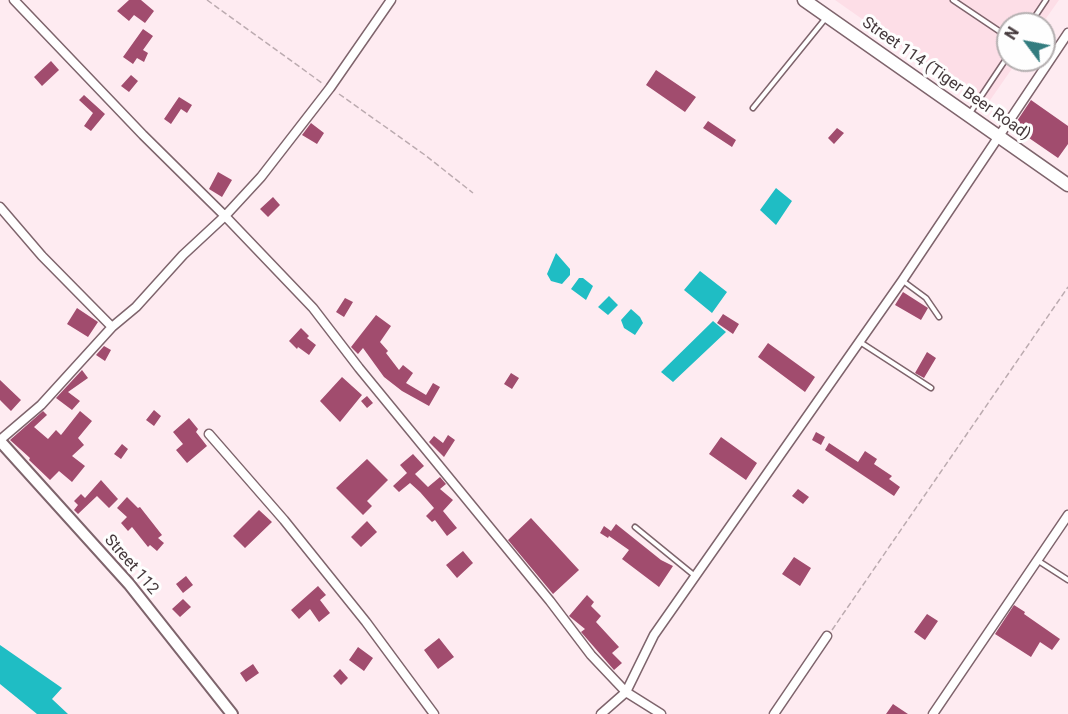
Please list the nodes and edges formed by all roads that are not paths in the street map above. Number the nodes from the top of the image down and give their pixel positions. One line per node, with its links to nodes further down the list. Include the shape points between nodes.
1 (14, 0): 14 (street)
2 (391, 0): 14 (street, via 330,88 261,177)
3 (804, 0): 5 (main road, Street 114 (Tiger Beer Road))
4 (953, 0): 6 (lane)
5 (828, 16): 9 (lane); 10 (main road, Street 114 (Tiger Beer Road))
6 (996, 29)
7 (1068, 33): 11 (street)
8 (997, 72): 10 (lane)
9 (753, 108)
10 (968, 115): 11 (main road, Street 114 (Tiger Beer Road))
11 (998, 136): 12 (main road, Street 114 (Tiger Beer Road)); 15 (street)
12 (1068, 185)
13 (0, 207): 17 (street)
14 (225, 216): 17 (street); 28 (street, via 313,308 591,655)
15 (902, 281): 16 (lane, via 926,298); 18 (street)
16 (939, 317)
17 (112, 327): 21 (street)
18 (859, 342): 19 (lane); 25 (street)
19 (931, 388)
20 (209, 434): 30 (street, via 366,622)
21 (2, 446): 29 (street, Street 112, via 129,584)
22 (1068, 515): 24 (street)
23 (635, 527): 25 (lane)
24 (1036, 560): 26 (lane); 34 (street)
25 (696, 577): 28 (street, via 654,635)
26 (1068, 580)
27 (827, 636): 33 (street)
28 (626, 692): 31 (street); 32 (street)
29 (232, 714)
30 (434, 714)
31 (601, 714)
32 (661, 714)
33 (774, 714)
34 (933, 714)

